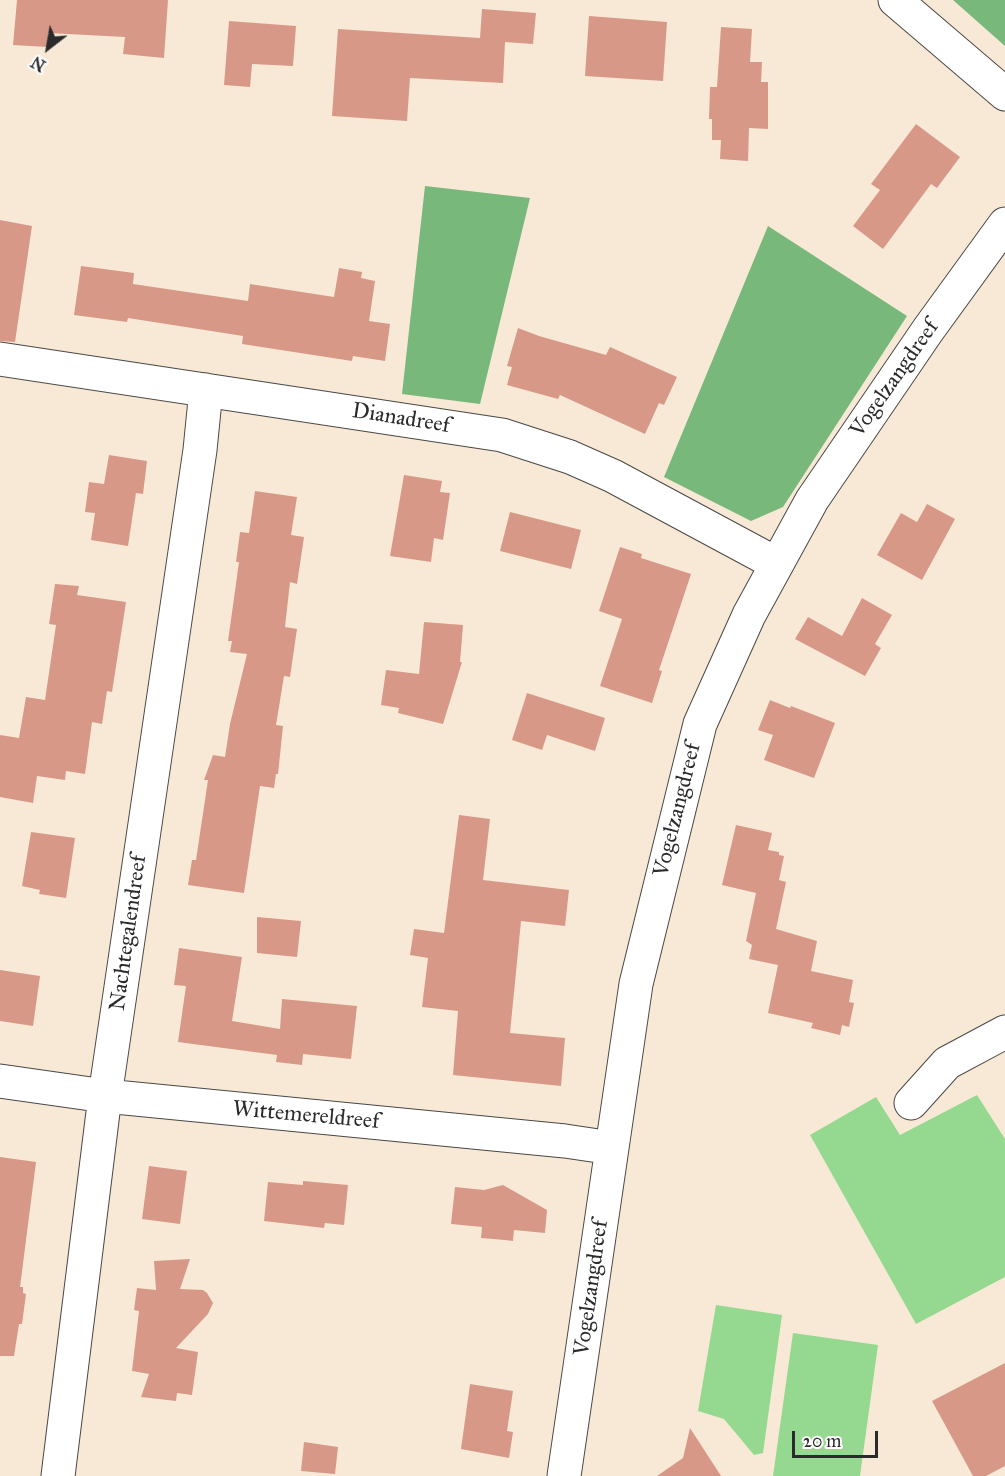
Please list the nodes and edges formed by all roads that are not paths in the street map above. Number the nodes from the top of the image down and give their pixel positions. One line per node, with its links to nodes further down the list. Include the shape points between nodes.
1 (895, 0): 2 (street)
2 (1005, 94)
3 (1005, 224): 6 (street, Vogelzangdreef, via 818,490)
4 (0, 359): 5 (street, Dianadreef)
5 (206, 390): 6 (street, Dianadreef, via 528,442 613,476); 9 (street, Nachtegalendreef, via 199,462)
6 (776, 563): 11 (street, Vogelzangdreef, via 700,724 636,984)
7 (1005, 1032): 10 (street, via 947,1063)
8 (0, 1081): 9 (street, Wittemereldreef)
9 (105, 1096): 11 (street, Wittemereldreef, via 565,1140); 12 (street, Nachtegalendreef)
10 (911, 1103)
11 (612, 1148): 13 (street, Vogelzangdreef)
12 (58, 1476)
13 (564, 1476)

